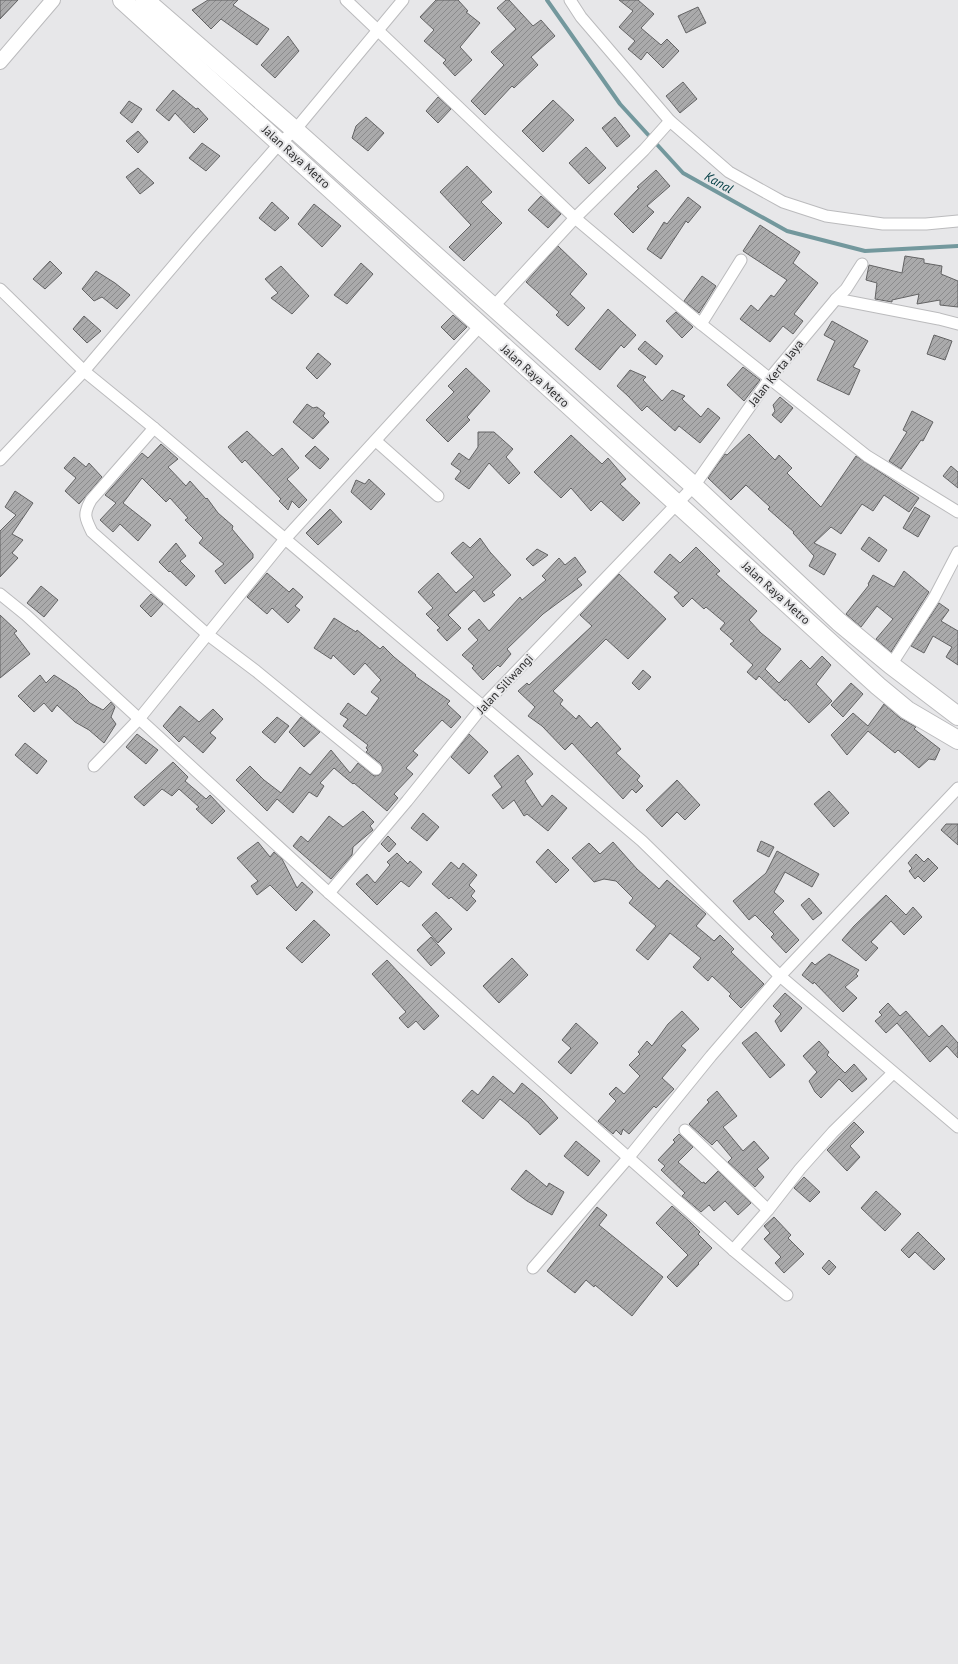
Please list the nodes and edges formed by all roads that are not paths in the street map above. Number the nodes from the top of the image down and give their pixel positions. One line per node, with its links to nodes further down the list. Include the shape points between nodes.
1 (53, 0): 8 (street)
2 (122, 0): 11 (highway, Jalan Raya Metro)
3 (145, 0): 10 (highway)
4 (346, 0): 7 (street)
5 (403, 0): 7 (street)
6 (570, 0): 9 (street)
7 (377, 31): 10 (street); 12 (street)
8 (0, 62)
9 (667, 125): 12 (street); 13 (street, via 729,172 783,202 826,216 883,224)
10 (295, 130): 11 (street); 18 (highway)
11 (280, 143): 21 (highway, Jalan Raya Metro); 22 (street)
12 (575, 218): 18 (street); 19 (street)
13 (958, 221)
14 (741, 260): 19 (street)
15 (862, 264): 17 (street, Jalan Kerta Jaya, via 846,289)
16 (0, 289): 22 (street)
17 (836, 298): 20 (street); 23 (street, Jalan Kerta Jaya)
18 (493, 307): 27 (highway)
19 (701, 324): 23 (street)
20 (958, 324)
21 (480, 326): 25 (street); 29 (highway, Jalan Raya Metro)
22 (84, 371): 24 (street); 26 (street)
23 (770, 378): 27 (street, Jalan Kerta Jaya); 30 (street, via 867,456)
24 (154, 428): 31 (street); 34 (street, via 91,500 86,510 86,520 92,532)
25 (376, 441): 28 (street); 31 (street)
26 (0, 460)
27 (694, 486): 29 (street, Jalan Siliwangi); 35 (highway, via 839,622)
28 (438, 496)
29 (678, 504): 36 (street, Jalan Siliwangi); 39 (highway, Jalan Raya Metro, via 878,686 907,710)
30 (958, 512)
31 (285, 539): 34 (street); 36 (street)
32 (958, 552): 35 (street, via 934,598)
33 (0, 594): 38 (street)
34 (207, 634): 38 (street); 41 (street)
35 (891, 665): 37 (highway)
36 (483, 706): 43 (street, Jalan Siliwangi); 44 (street, via 642,841)
37 (958, 716)
38 (138, 719): 40 (street); 43 (street)
39 (958, 740)
40 (94, 766)
41 (376, 769)
42 (958, 788): 44 (street)
43 (329, 893): 48 (street)
44 (780, 976): 45 (street); 48 (street)
45 (893, 1073): 46 (street); 49 (street, via 832,1132)
46 (958, 1127)
47 (684, 1130): 49 (street)
48 (629, 1157): 50 (street); 51 (street)
49 (768, 1210): 50 (street)
50 (734, 1250): 52 (street)
51 (533, 1268)
52 (787, 1295)

